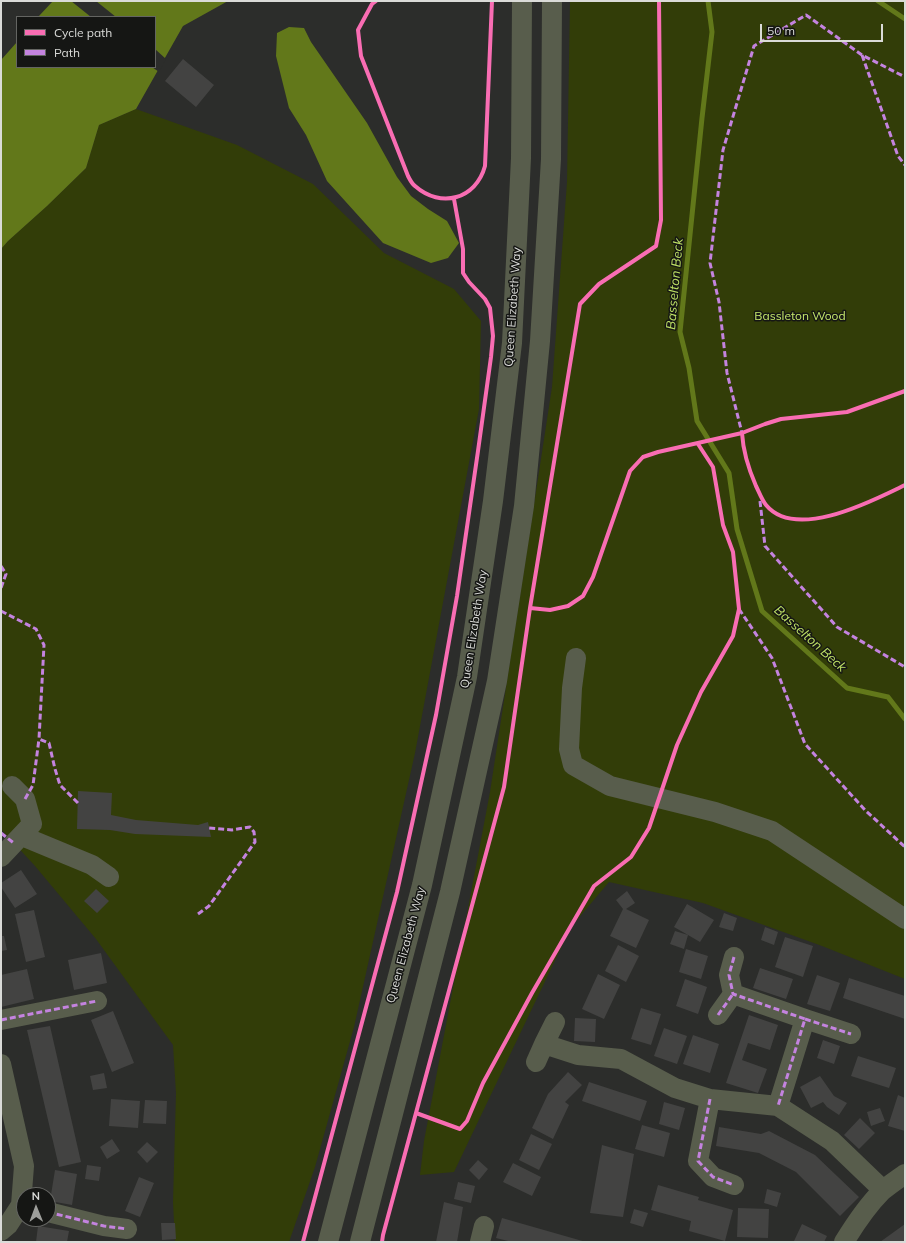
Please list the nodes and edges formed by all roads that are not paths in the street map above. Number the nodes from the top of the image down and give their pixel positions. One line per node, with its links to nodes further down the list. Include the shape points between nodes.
1 (522, 1): 29 (street, Queen Elizabeth Way, via 521,158 512,343 493,501 467,677 422,885)
2 (552, 1): 30 (street, via 551,159 540,341 524,506 498,674 450,892)
3 (576, 658): 8 (street, via 569,734 573,765 610,786 715,812 772,831)
4 (12, 786): 5 (street, via 25,799 32,824)
5 (22, 836): 6 (street); 7 (street, via 92,865)
6 (1, 857)
7 (109, 877)
8 (905, 919)
9 (734, 957): 10 (street, via 729,975)
10 (734, 994): 12 (street); 13 (street)
11 (96, 1001): 14 (street)
12 (718, 1015)
13 (805, 1019): 16 (street); 19 (street)
14 (1, 1020)
15 (555, 1022): 18 (street, via 540,1053 621,1058 675,1088)
16 (851, 1034)
17 (1, 1064): 20 (street)
18 (710, 1099): 19 (street); 22 (street, via 698,1161 712,1177)
19 (778, 1106): 24 (street, via 832,1141)
20 (9, 1142): 23 (street, via 24,1166)
21 (905, 1174): 24 (street)
22 (734, 1185)
23 (23, 1187)
24 (883, 1190): 31 (street)
25 (16, 1214): 28 (street)
26 (56, 1214): 27 (street)
27 (126, 1230)
28 (1, 1231)
29 (328, 1242)
30 (360, 1242)
31 (844, 1242)

